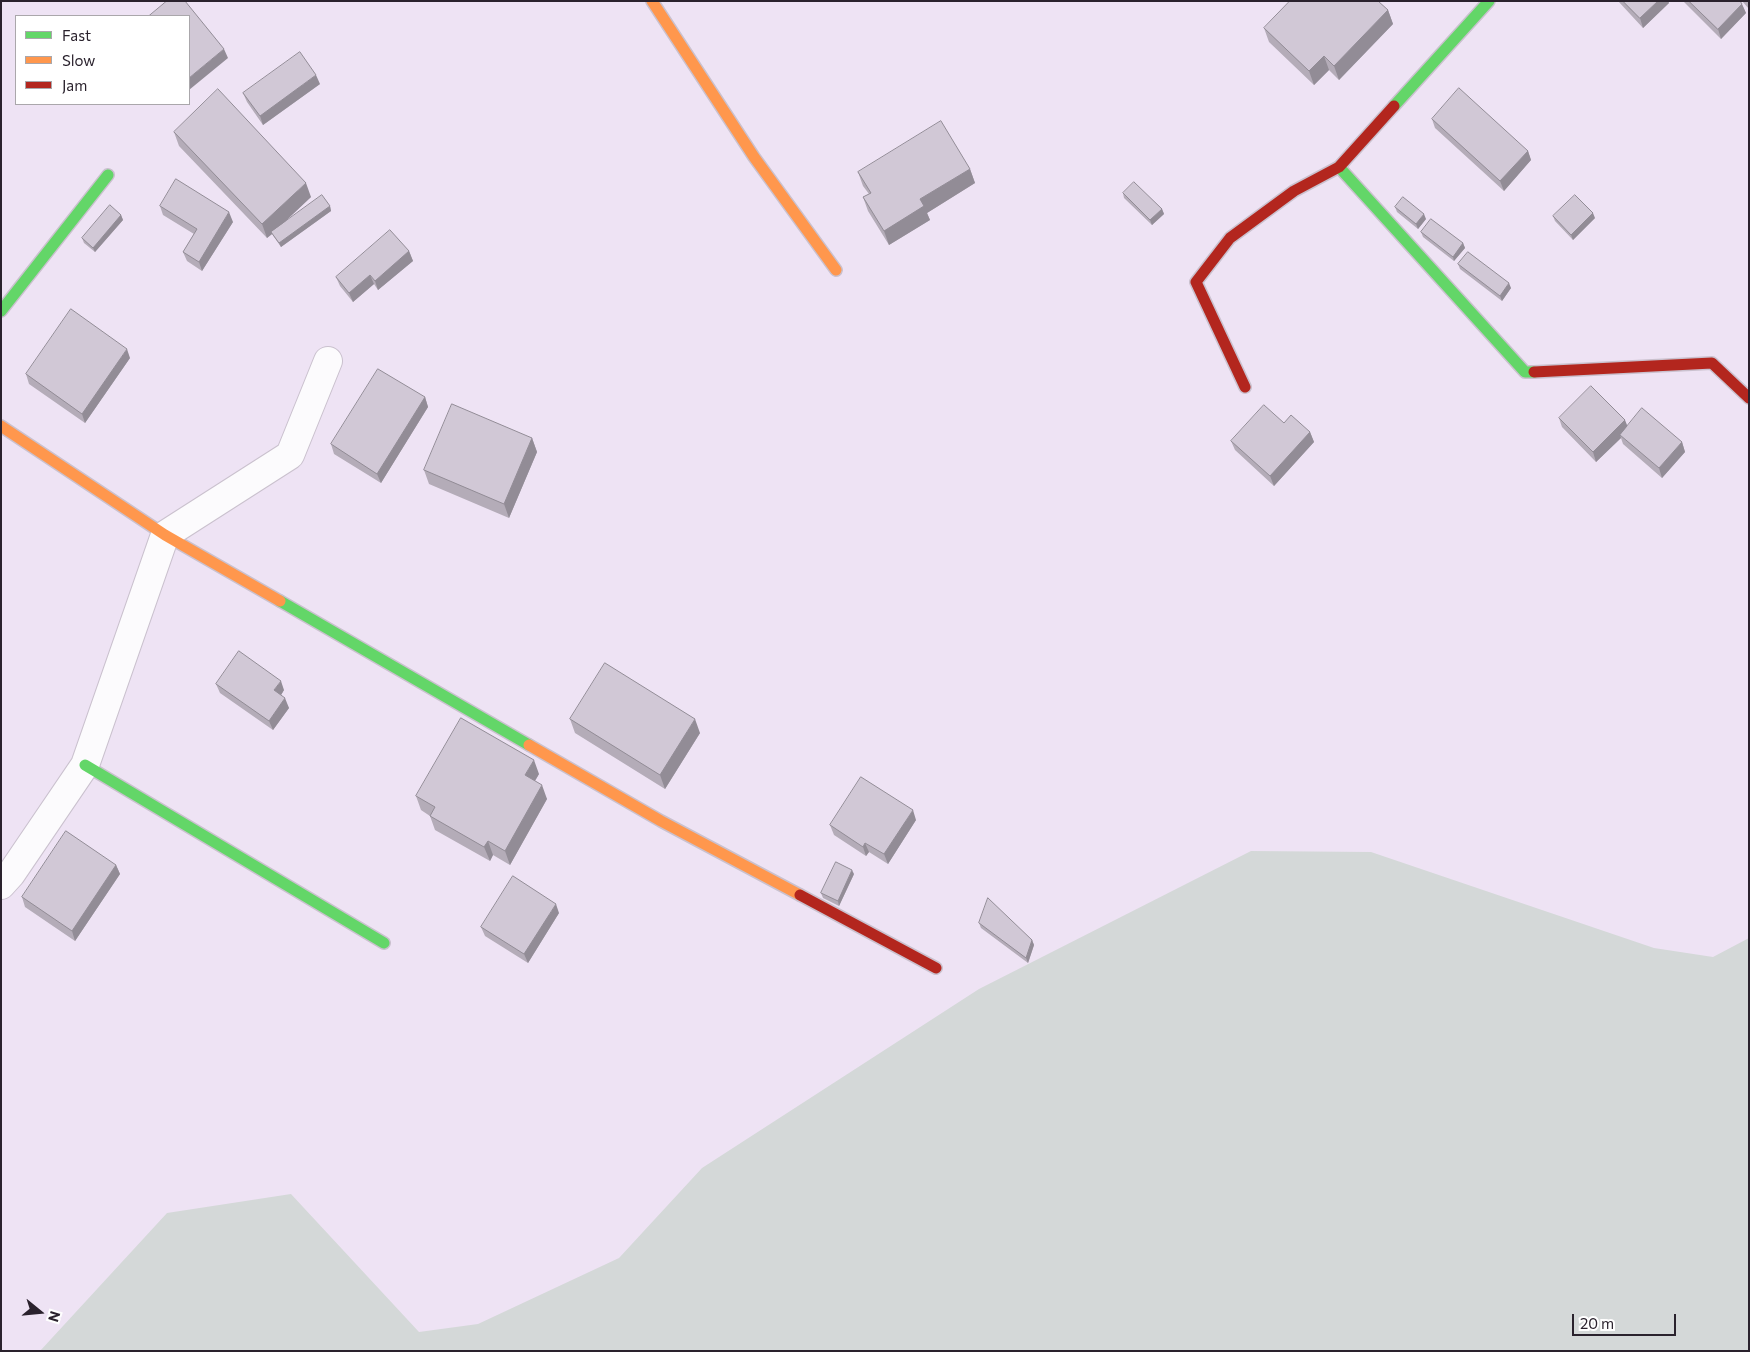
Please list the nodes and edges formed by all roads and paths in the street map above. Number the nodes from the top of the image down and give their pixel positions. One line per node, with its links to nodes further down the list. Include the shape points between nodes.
1 (652, 1): 5 (street, via 754,157)
2 (1489, 1): 3 (street)
3 (1339, 167): 8 (street, via 1294,191 1230,238 1196,282); 9 (street, via 1525,372 1712,363)
4 (108, 175): 6 (street)
5 (836, 270)
6 (1, 311)
7 (328, 361): 11 (street, via 290,455)
8 (1245, 388)
9 (1749, 398)
10 (1, 426): 11 (street)
11 (165, 536): 12 (street); 15 (street, via 661,821)
12 (85, 765): 13 (street); 14 (street)
13 (1, 885)
14 (384, 943)
15 (936, 968)

